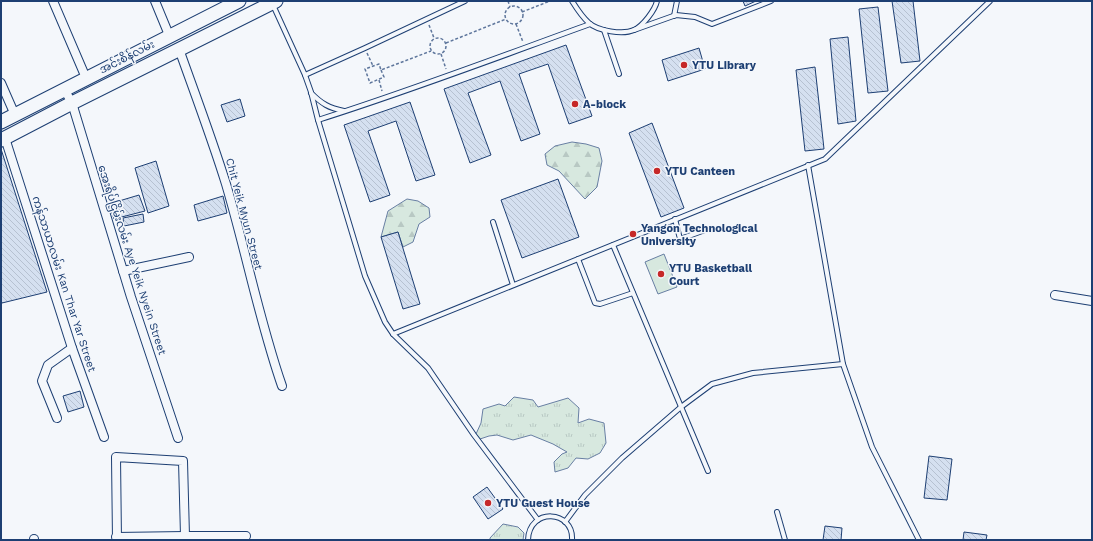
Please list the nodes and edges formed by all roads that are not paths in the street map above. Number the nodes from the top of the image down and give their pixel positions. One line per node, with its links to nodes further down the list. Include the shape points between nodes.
1 (53, 1): 19 (street)
2 (155, 1): 15 (street)
3 (239, 1): 15 (main road, အင်းစိန်လမ်း)
4 (465, 1): 18 (lane)
5 (572, 1): 12 (lane)
6 (657, 1): 14 (lane, via 649,17)
7 (677, 1): 11 (lane)
8 (771, 1): 11 (lane, via 712,24 695,17)
9 (990, 1): 29 (lane, via 825,159)
10 (273, 2): 16 (main road, အင်းစိန်လမ်း); 18 (lane)
11 (674, 16): 14 (lane)
12 (590, 24): 13 (lane); 24 (lane)
13 (604, 30): 14 (lane); 17 (lane)
14 (634, 30)
15 (169, 35): 19 (main road, အင်းစိန်လမ်း)
16 (180, 49): 23 (main road, အင်းစိန်လမ်း); 44 (street, Chit Yeik Myun Street, via 226,185 257,306)
17 (619, 74)
18 (305, 75): 22 (lane)
19 (86, 78): 21 (main road, အင်းစိန်လမ်း)
20 (1, 83): 25 (street)
21 (64, 89): 23 (street, အေးရိပ်ငြိမ်းလမ်း Aye Yeik Nyein Street); 25 (main road, အင်းစိန်လမ်း)
22 (311, 92): 24 (lane, via 320,102); 26 (lane)
23 (72, 103): 28 (main road, အင်းစိန်လမ်း); 36 (street, အေးရိပ်ငြိမ်းလမ်း Aye Yeik Nyein Street)
24 (345, 112): 26 (lane)
25 (15, 115): 27 (main road, အင်းစိန်လမ်း)
26 (318, 120): 41 (lane, via 365,276)
27 (1, 122)
28 (3, 139): 42 (street, ကန်သာယာလမ်း Kan Thar Yar Street)
29 (808, 165): 30 (lane); 43 (lane)
30 (675, 219): 32 (lane, via 680,239); 33 (lane)
31 (492, 222): 37 (lane)
32 (708, 229)
33 (613, 245): 35 (lane); 38 (lane)
34 (189, 257): 36 (street)
35 (578, 259): 37 (lane); 38 (lane, via 595,303 600,304)
36 (123, 271): 48 (street, အေးရိပ်ငြိမ်းလမ်း Aye Yeik Nyein Street)
37 (513, 285): 41 (lane)
38 (633, 293): 45 (lane)
39 (1055, 295): 40 (street)
40 (1092, 301)
41 (393, 334): 51 (lane, via 428,368 474,435)
42 (72, 348): 46 (street, via 48,365 42,380); 47 (street, ကန်သာယာလမ်း Kan Thar Yar Street)
43 (843, 364): 45 (lane, via 753,373 712,384); 59 (lane, via 872,447)
44 (282, 386)
45 (681, 407): 49 (lane); 52 (lane, via 622,458 585,495)
46 (57, 418)
47 (104, 437)
48 (178, 438)
49 (708, 471)
50 (777, 512): 58 (lane)
51 (538, 520): 52 (lane, via 555,516); 56 (lane, via 530,528)
52 (565, 522): 57 (lane, via 572,531)
53 (185, 536): 54 (street); 55 (street); 55 (street, via 183,461 116,457)
54 (246, 536)
55 (116, 539)
56 (528, 540)
57 (572, 540)
58 (785, 540)
59 (919, 540)

